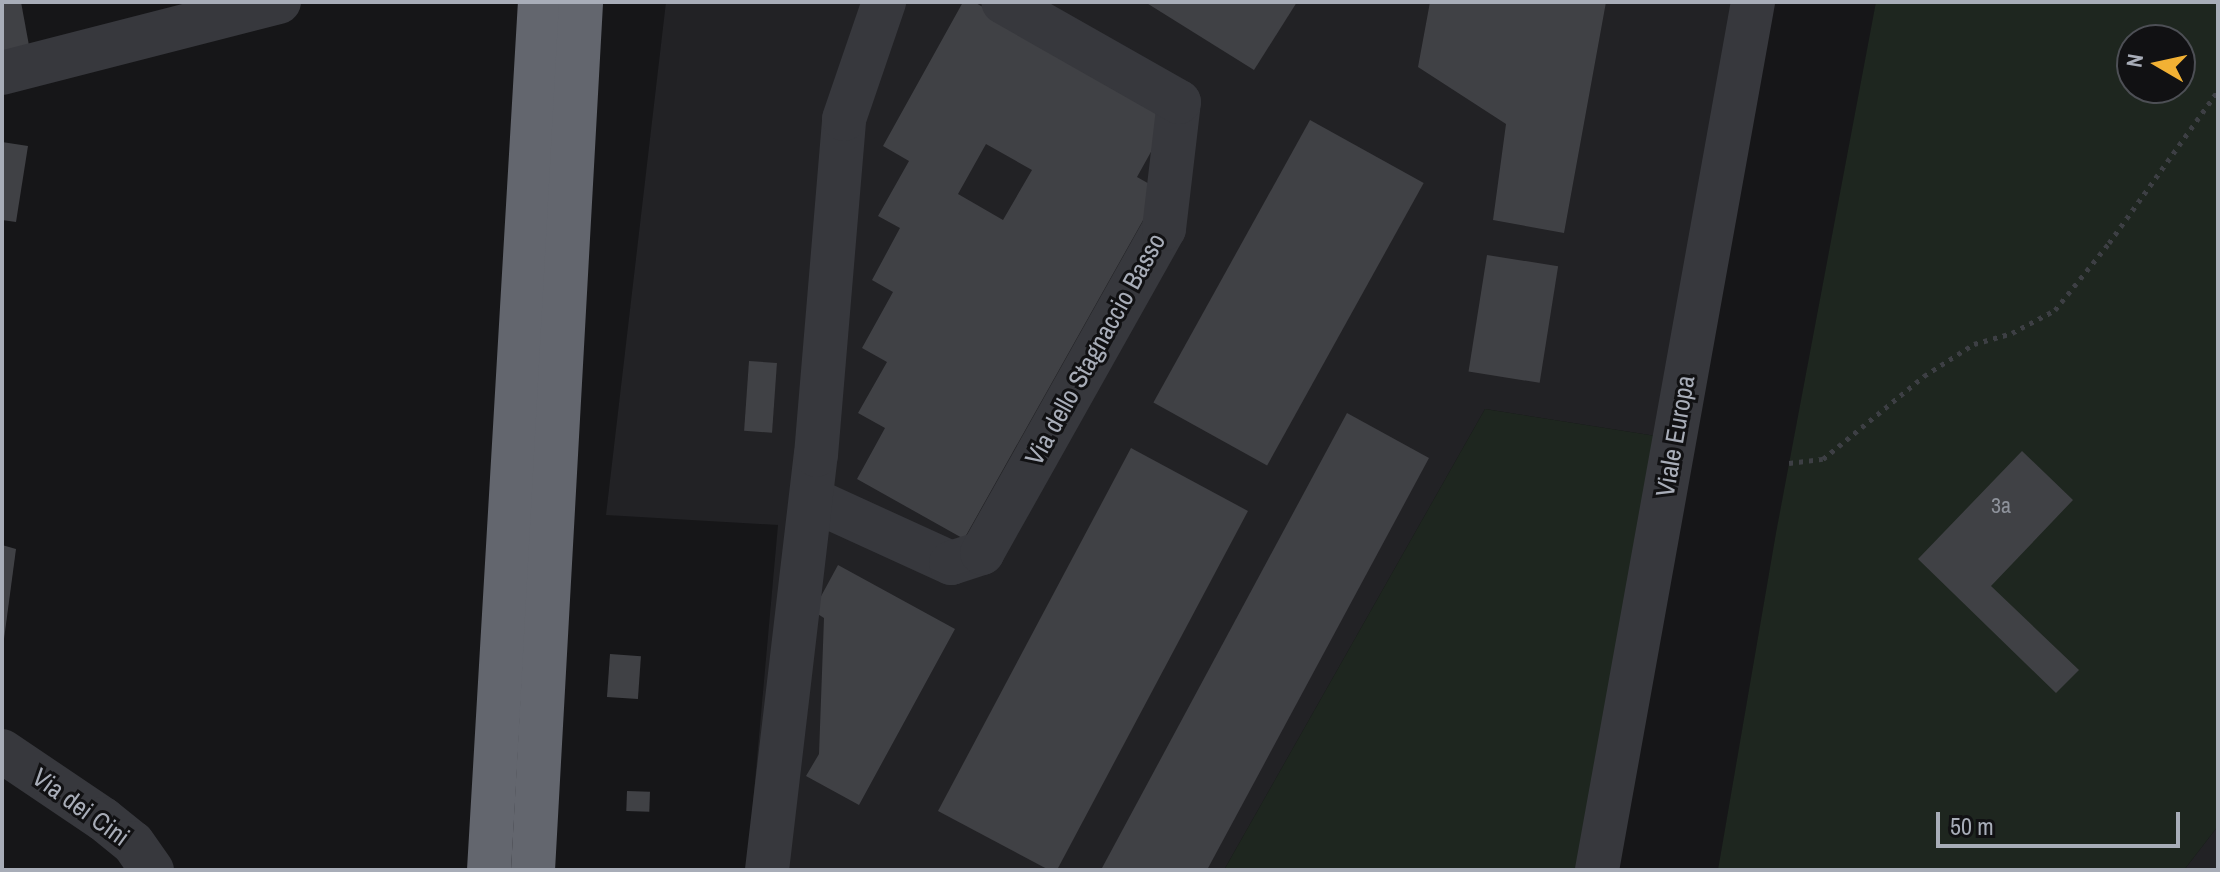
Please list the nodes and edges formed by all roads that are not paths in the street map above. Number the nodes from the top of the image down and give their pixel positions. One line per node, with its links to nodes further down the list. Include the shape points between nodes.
1 (279, 2): 7 (street)
2 (540, 2): 11 (highway)
3 (581, 2): 12 (highway)
4 (884, 2): 8 (street, via 844,119)
5 (1003, 2): 8 (street, Via dello Stagnaccio Basso, via 1179,102 1164,229 982,553 951,563)
6 (1753, 2): 14 (street, Viale Europa)
7 (2, 73)
8 (811, 499): 13 (street)
9 (2, 751): 10 (street, Via dei Cini, via 103,819 133,843)
10 (152, 870)
11 (489, 870)
12 (533, 870)
13 (767, 870)
14 (1597, 870)

